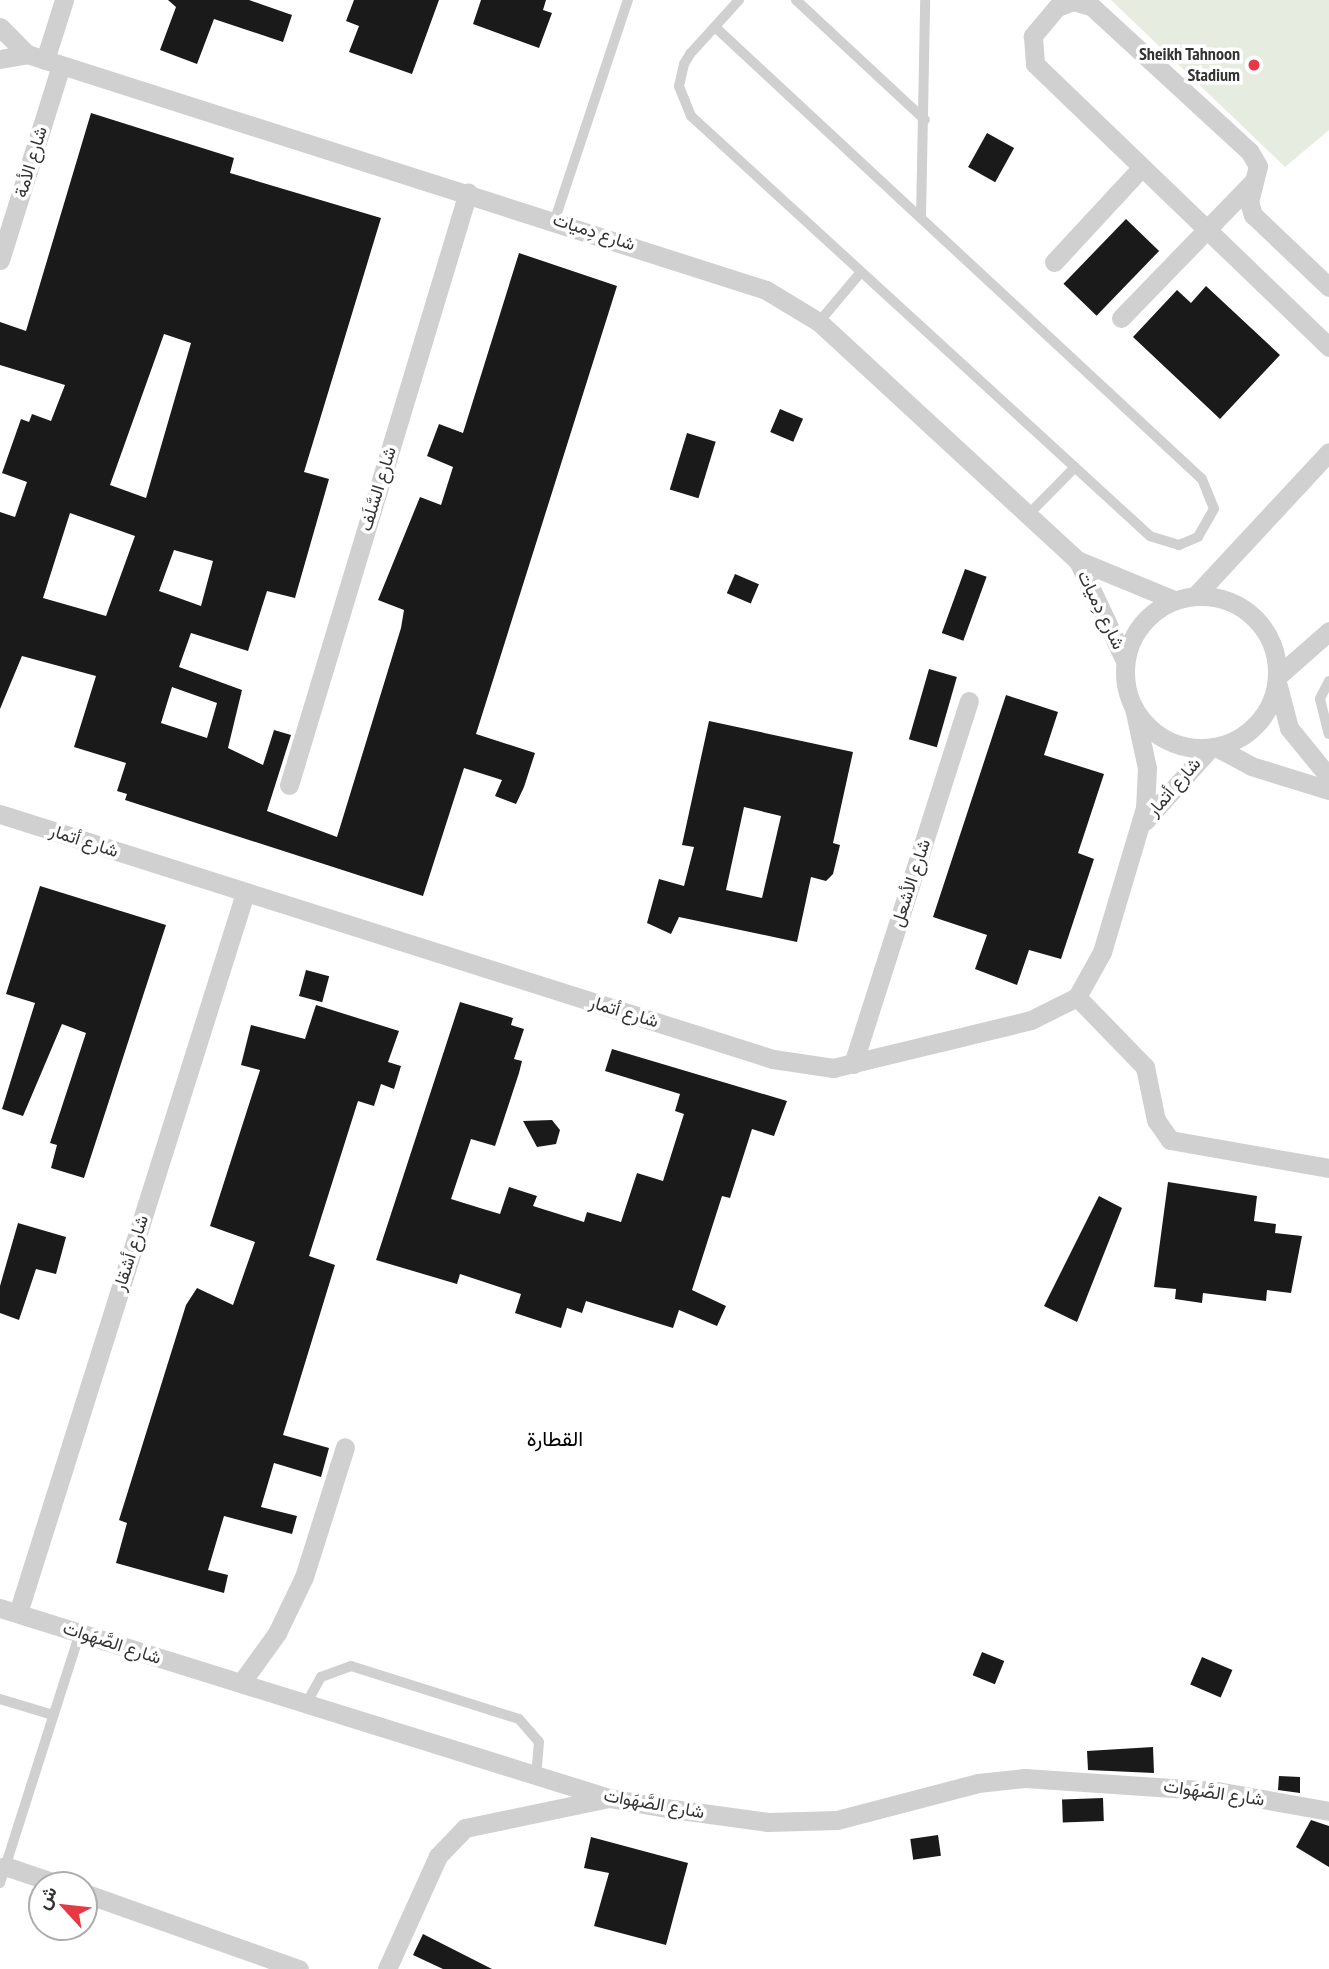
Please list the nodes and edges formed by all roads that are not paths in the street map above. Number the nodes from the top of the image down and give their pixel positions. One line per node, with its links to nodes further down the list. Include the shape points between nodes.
1 (64, 0): 9 (street, شارع الأمة)
2 (628, 0): 15 (lane)
3 (739, 0): 7 (lane)
4 (796, 0): 10 (lane)
5 (925, 0): 10 (lane)
6 (0, 27): 9 (street, شارع دِميات)
7 (715, 27): 14 (lane); 19 (lane, via 684,64 679,86 684,107)
8 (0, 59): 9 (street, شارع دِميات)
9 (45, 60): 13 (street, شارع دِميات); 17 (street, شارع الأمة)
10 (926, 120): 14 (lane)
11 (1142, 167): 12 (street, via 1035,64 1033,36 1065,3 1091,6 1230,134 1255,159); 16 (street); 18 (street)
12 (1256, 179): 16 (street); 20 (street, via 1249,202 1253,215)
13 (468, 192): 15 (street, شارع دِميات); 39 (street, شارع السَّلَف)
14 (921, 218): 25 (lane, via 1202,479 1212,498 1211,520 1189,543 1158,542)
15 (555, 219): 22 (street, شارع دِميات, via 737,278)
16 (1208, 230): 21 (street); 23 (street)
17 (0, 260)
18 (1054, 262)
19 (861, 272): 22 (lane); 25 (lane)
20 (1329, 287)
21 (1121, 318)
22 (819, 322): 26 (street, شارع دِميات)
23 (1329, 346)
24 (1329, 452): 28 (street)
25 (1075, 467): 26 (lane)
26 (1028, 515): 27 (street, شارع دِميات)
27 (1077, 560): 29 (street, شارع دِميات); 31 (street, شارع دِميات)
28 (1196, 595): 29 (street); 32 (street, via 1217,596 1255,616 1268,634)
29 (1174, 600): 31 (street, via 1151,614)
30 (1329, 631): 32 (street)
31 (1125, 660): 35 (street)
32 (1277, 678): 37 (street, via 1257,724); 38 (street, via 1289,728)
33 (1329, 681): 36 (lane, via 1320,699)
34 (969, 701): 45 (street, شارع الأشعل)
35 (1133, 708): 37 (street, via 1166,740); 42 (street, شارع أتمار, via 1147,768)
36 (1329, 734)
37 (1213, 748): 40 (street, via 1251,766); 42 (street, شارع أتمار)
38 (1329, 777)
39 (289, 785)
40 (1329, 790)
41 (0, 814): 43 (street, شارع أتمار)
42 (1140, 828): 44 (street, شارع أتمار, via 1102,952)
43 (245, 893): 45 (street, شارع أتمار, via 793,1065); 48 (street, شارع أشقار)
44 (1077, 997): 45 (street, شارع أتمار, via 1031,1020); 46 (street, via 1145,1068 1156,1119 1170,1140)
45 (853, 1064)
46 (1329, 1168)
47 (345, 1447): 50 (street, via 304,1577 278,1633)
48 (9, 1610): 49 (street, شارع الصَّهَوات)
49 (80, 1633): 50 (street, شارع الصَّهَوات); 53 (lane)
50 (241, 1683): 52 (street, شارع الصَّهَوات)
51 (0, 1699): 53 (lane)
52 (306, 1704): 54 (street, شارع الصَّهَوات); 54 (lane, via 321,1676 351,1666 519,1718 539,1742)
53 (53, 1715): 57 (lane)
54 (536, 1775): 55 (street, شارع الصَّهَوات)
55 (609, 1798): 56 (street, شارع الصَّهَوات, via 803,1823 872,1814 978,1783 1025,1778 1217,1791); 61 (street, via 465,1828 438,1856)
56 (1329, 1811)
57 (3, 1874): 58 (street)
58 (28, 1879)
59 (98, 1898): 60 (street)
60 (299, 1969)
61 (387, 1969)

